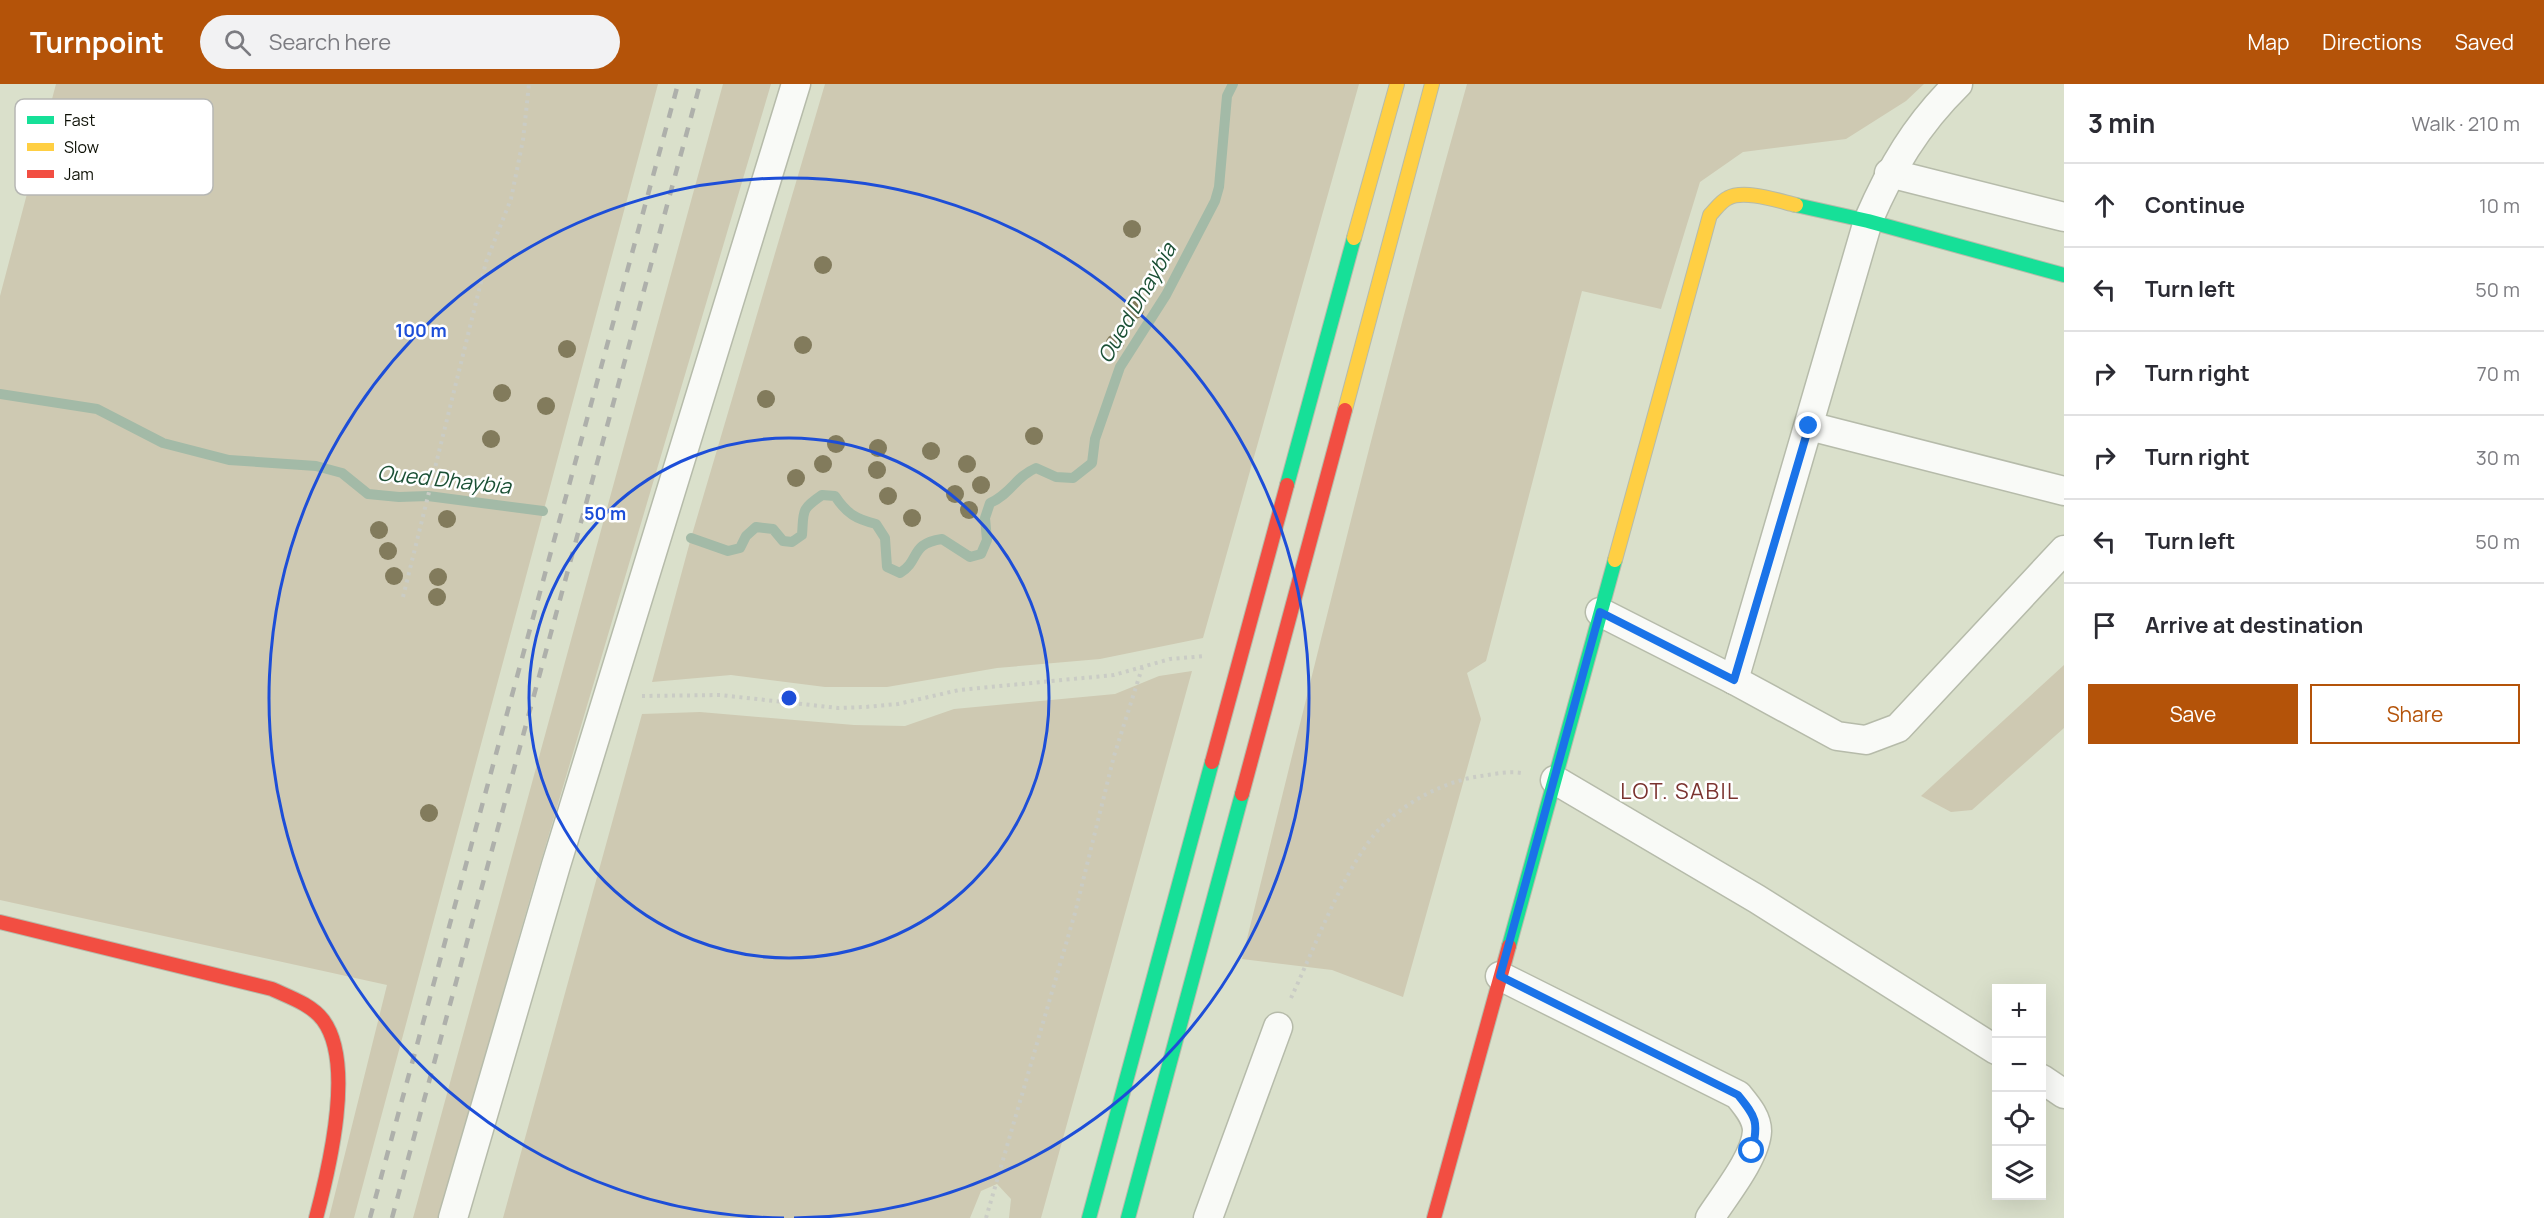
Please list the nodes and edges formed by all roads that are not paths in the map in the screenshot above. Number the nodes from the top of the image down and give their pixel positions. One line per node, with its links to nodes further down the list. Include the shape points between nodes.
1 (796, 84): 22 (street, via 556,864)
2 (1397, 84): 23 (main road)
3 (1432, 84): 24 (main road)
4 (1958, 84): 5 (street, via 1934,108)
5 (1889, 173): 6 (street); 7 (street)
6 (2064, 217)
7 (1868, 221): 8 (main road); 9 (street); 12 (main road, via 1747,194 1726,198 1710,215)
8 (2064, 275)
9 (1809, 426): 10 (street); 13 (street)
10 (2064, 491)
11 (2064, 550): 13 (street, via 1898,728 1866,740 1837,736)
12 (1600, 612): 13 (street); 14 (main road)
13 (1734, 680)
14 (1555, 780): 16 (main road); 18 (street, via 1757,899)
15 (0, 922): 21 (main road, via 272,989 300,1002 324,1021 333,1041 338,1073 337,1117)
16 (1500, 976): 26 (main road); 27 (street, via 1738,1095 1752,1112 1757,1131 1752,1151)
17 (1278, 1027): 25 (street)
18 (1992, 1047)
19 (2046, 1082): 20 (street)
20 (2064, 1094)
21 (316, 1218)
22 (453, 1218)
23 (1089, 1218)
24 (1128, 1218)
25 (1208, 1218)
26 (1434, 1218)
27 (1710, 1218)

